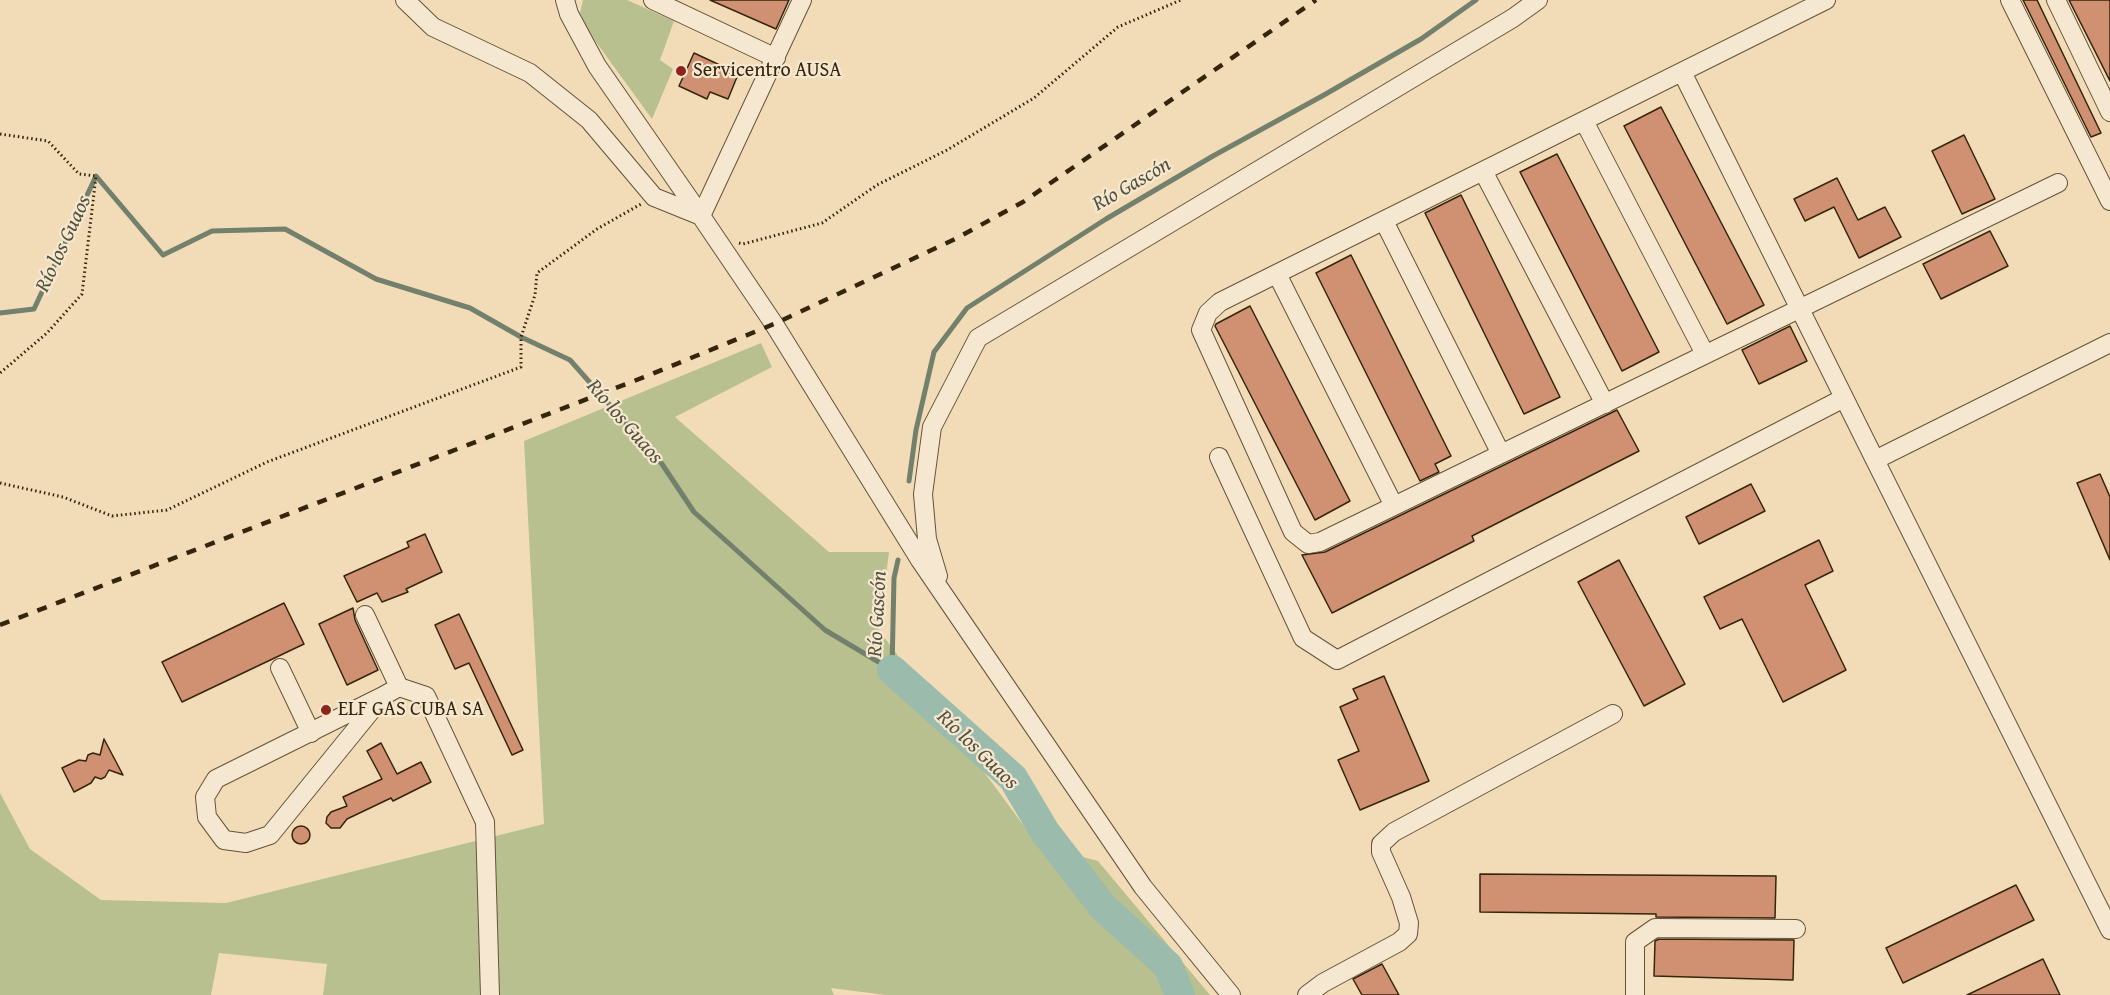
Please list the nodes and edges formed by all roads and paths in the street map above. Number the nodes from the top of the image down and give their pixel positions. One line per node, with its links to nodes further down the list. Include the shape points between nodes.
1 (405, 0): 17 (street, via 434,27 530,73 590,120)
2 (565, 0): 19 (street, via 597,66)
3 (653, 0): 10 (street)
4 (802, 0): 10 (street)
5 (1181, 0): 21 (path, via 1118,27 1034,98 877,185 822,223 743,244)
6 (1538, 0): 34 (street, via 978,338 932,427 923,494 927,539)
7 (1826, 0): 11 (street)
8 (2010, 0): 18 (street)
9 (2056, 0): 12 (street)
10 (776, 57): 19 (street)
11 (1682, 72): 13 (street); 23 (street)
12 (2110, 112)
13 (1584, 121): 15 (street); 25 (street)
14 (0, 134): 26 (path, via 48,141 79,174 96,176 82,294 47,333)
15 (1483, 171): 20 (street); 28 (street)
16 (2058, 183): 23 (street)
17 (654, 197): 19 (street); 32 (path, via 597,228 537,273 535,295 521,337 521,367 267,462 167,510 112,516 63,497)
18 (2110, 201)
19 (701, 216): 21 (street)
20 (1384, 221): 22 (street); 29 (street)
21 (716, 238): 34 (street)
22 (1277, 274): 33 (street); 33 (street, via 1220,302 1208,313 1201,330 1293,532 1308,544 1320,542)
23 (1800, 309): 25 (street); 27 (street)
24 (2110, 343): 31 (street)
25 (1705, 354): 28 (street)
26 (0, 373)
27 (1844, 398): 30 (street, via 1337,660 1303,638); 31 (street)
28 (1605, 404): 29 (street)
29 (1501, 454): 33 (street)
30 (1219, 457)
31 (1875, 460): 41 (street)
32 (0, 483)
33 (1394, 506)
34 (942, 592): 43 (street, via 1143,887)
35 (365, 615): 37 (street)
36 (280, 668): 39 (street)
37 (391, 692): 39 (street); 39 (street, via 270,835 246,843 224,840 207,817 205,797 216,779); 42 (street, via 426,696 485,822)
38 (1613, 714): 44 (street, via 1394,832 1381,844 1380,852 1401,897 1409,923 1408,934)
39 (311, 733)
40 (1796, 929): 45 (street, via 1655,928 1635,942)
41 (2110, 930)
42 (490, 995)
43 (1231, 995)
44 (1307, 995)
45 (1635, 995)

